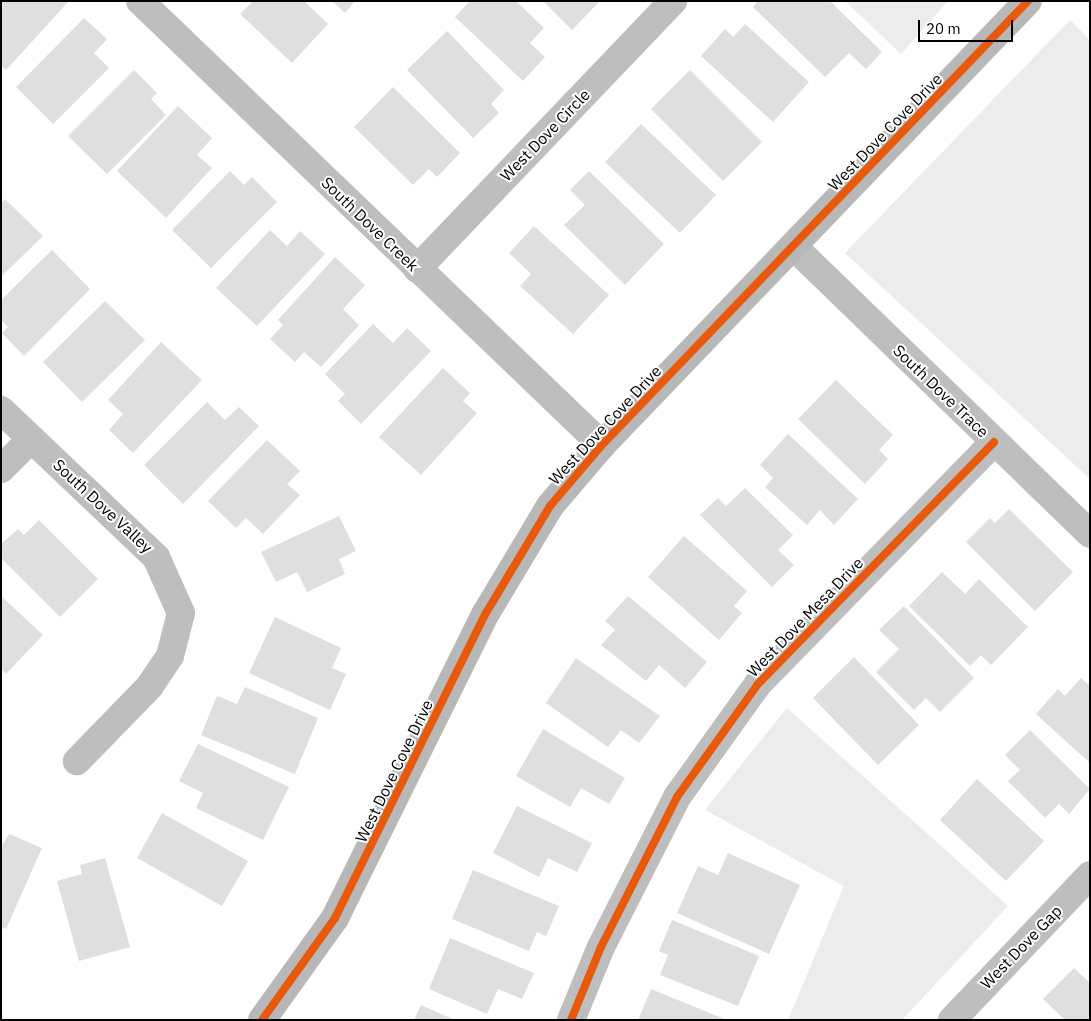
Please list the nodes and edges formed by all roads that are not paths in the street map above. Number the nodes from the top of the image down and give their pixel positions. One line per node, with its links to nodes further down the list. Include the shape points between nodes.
1 (140, 1): 5 (street, South Dove Creek)
2 (673, 1): 5 (street, West Dove Circle)
3 (1028, 1): 4 (street, West Dove Cove Drive)
4 (794, 247): 8 (street, South Dove Trace); 9 (street, West Dove Cove Drive)
5 (417, 269): 9 (street, South Dove Creek)
6 (1, 410): 7 (street, South Dove Valley)
7 (31, 438): 10 (street); 12 (street, South Dove Valley, via 156,557 181,613 170,656 150,686)
8 (994, 442): 11 (street, South Dove Trace); 15 (street, West Dove Mesa Drive, via 758,684 677,797 601,947)
9 (602, 445): 14 (street, West Dove Cove Drive, via 550,506 486,613 335,918)
10 (1, 469)
11 (1090, 534)
12 (77, 761)
13 (1090, 875): 16 (street, West Dove Gap)
14 (262, 1020)
15 (571, 1020)
16 (952, 1020)

